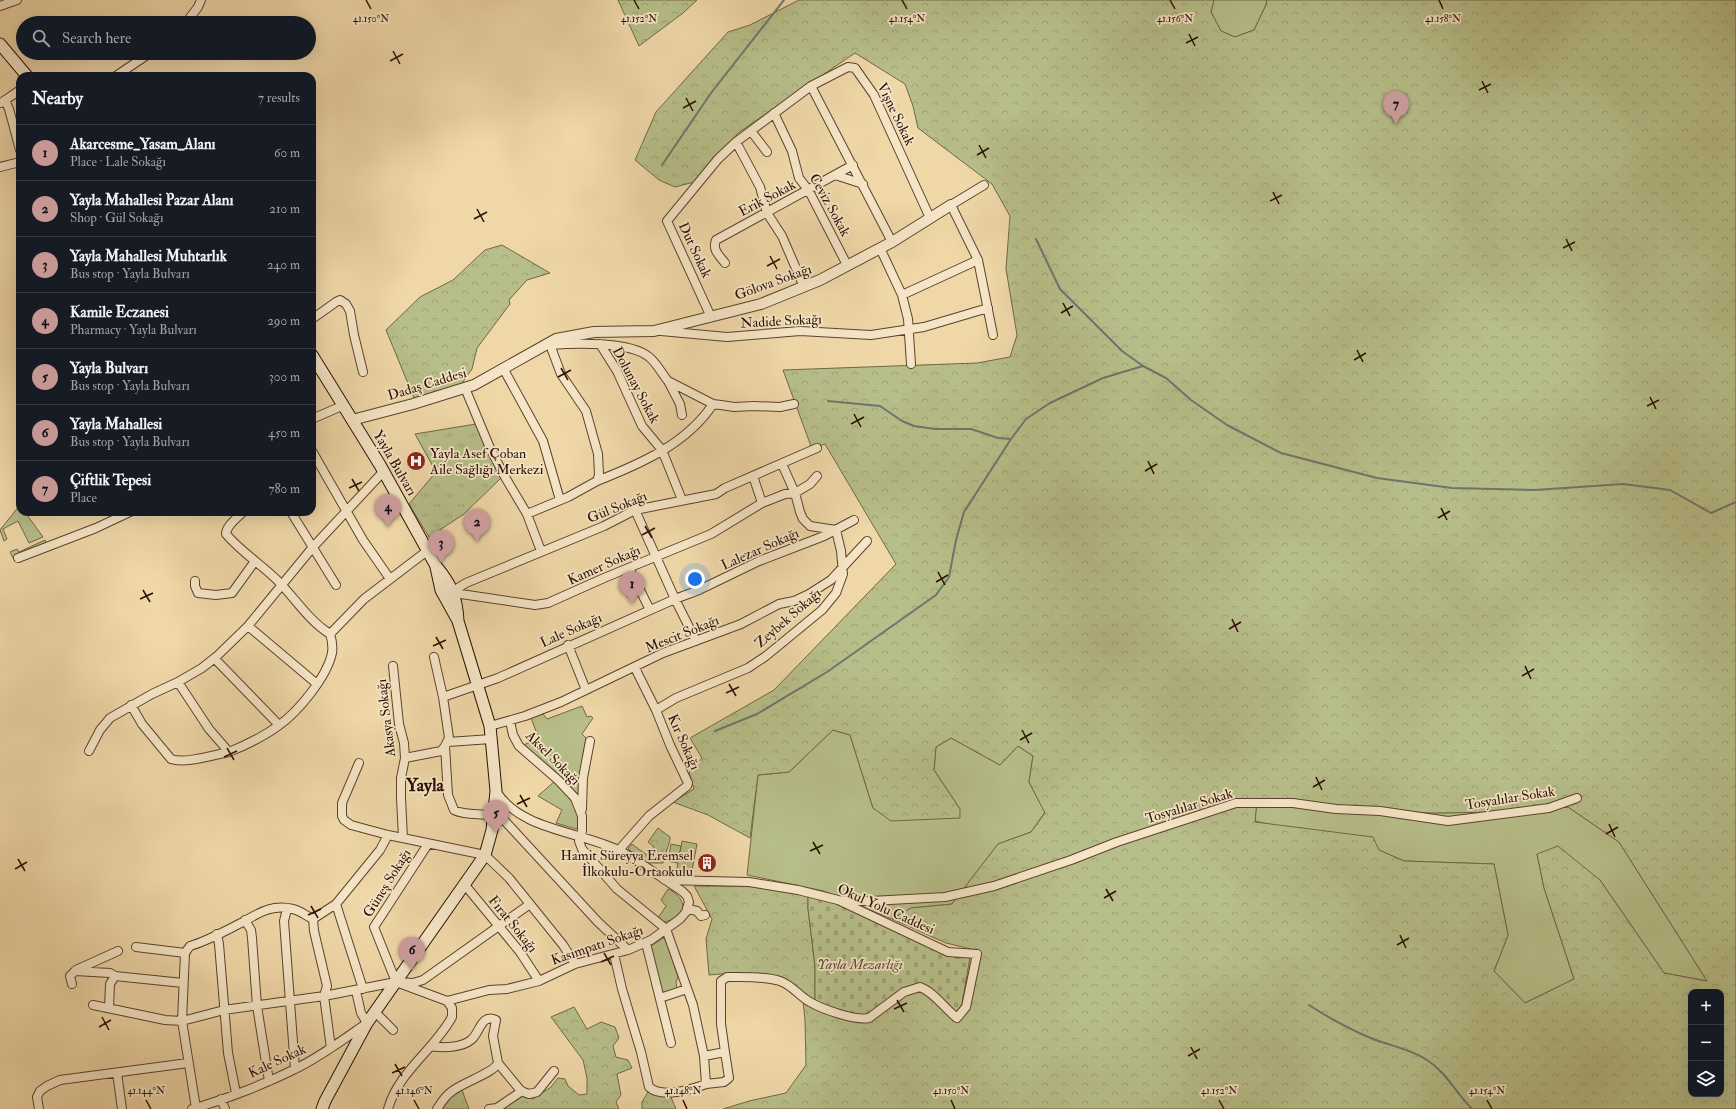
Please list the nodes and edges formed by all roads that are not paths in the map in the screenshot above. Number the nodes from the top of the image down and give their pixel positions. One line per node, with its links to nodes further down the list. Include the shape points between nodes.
1 (201, 0): 4 (street)
2 (12, 1): 3 (street)
3 (0, 6)
4 (191, 16)
5 (0, 44): 7 (main road)
6 (140, 60): 8 (street)
7 (24, 72)
8 (122, 72)
9 (811, 86): 12 (street); 18 (street); 26 (street, Vişne Sokak, via 848,67 855,68 862,75 874,94)
10 (16, 93): 11 (street)
11 (2, 102): 14 (street, via 9,109)
12 (774, 113): 13 (street); 23 (street, Ceviz Sokak, via 792,150 799,178)
13 (751, 131): 15 (street); 16 (street)
14 (16, 135)
15 (736, 142): 25 (street, via 760,187); 36 (street, Dut Sokak, via 718,159 667,221)
16 (766, 152)
17 (16, 163): 19 (street)
18 (853, 165): 20 (street, Erik Sokak); 21 (street)
19 (0, 166)
20 (835, 175): 21 (street); 23 (street, Erik Sokak)
21 (863, 184): 27 (street)
22 (984, 185): 24 (street, Gölova Sokağı)
23 (809, 191): 25 (street, Erik Sokak); 31 (street, Ceviz Sokak)
24 (951, 205): 26 (street, Gölova Sokağı); 29 (street)
25 (766, 213): 30 (street, Erik Sokak, via 716,240 715,251); 32 (street, via 782,236)
26 (930, 218): 27 (street, Gölova Sokağı)
27 (892, 242): 28 (street, Gölova Sokağı)
28 (880, 248): 31 (street, Gölova Sokağı); 33 (street)
29 (978, 260): 33 (street); 34 (street)
30 (725, 263)
31 (847, 265): 32 (street, Gölova Sokağı)
32 (804, 287): 36 (street, Gölova Sokağı, via 761,304)
33 (902, 295): 38 (street)
34 (988, 308): 38 (street, Nadide Sokağı); 39 (street)
35 (316, 316): 45 (street, via 340,300 346,304 350,311)
36 (712, 317): 37 (street, Gölova Sokağı)
37 (654, 331): 38 (street, Nadide Sokağı, via 727,337 800,331 871,335); 40 (street, Gölova Sokağı, via 594,332 570,336)
38 (909, 331): 43 (street)
39 (993, 335)
40 (549, 344): 41 (street, Dadaş Caddesi); 44 (street, Dadaş Caddesi); 61 (street, via 561,374 586,411 598,454)
41 (600, 344): 46 (street, Dadaş Caddesi, via 632,349 645,354); 55 (street, Dolunay Sokak, via 617,371 642,426)
42 (316, 361): 50 (main road, Yayla Bulvarı)
43 (911, 364)
44 (504, 368): 47 (street, Dadaş Caddesi); 63 (street, via 543,441)
45 (363, 372)
46 (668, 381): 48 (street); 51 (street, Dadaş Caddesi, via 680,404)
47 (465, 388): 53 (street, Dadaş Caddesi); 68 (street, via 490,448)
48 (713, 404): 49 (street, via 780,408); 55 (street, via 693,428)
49 (794, 404)
50 (344, 405): 52 (street); 53 (main road, Yayla Bulvarı)
51 (682, 415)
52 (316, 417)
53 (352, 420): 58 (main road, Yayla Bulvarı)
54 (817, 448): 57 (street, Gül Sokağı)
55 (662, 450): 61 (street, via 628,469); 64 (street, Dolunay Sokak)
56 (316, 458): 67 (street)
57 (782, 464): 59 (street, Gül Sokağı); 62 (street)
58 (383, 472): 67 (street); 76 (main road, Yayla Bulvarı)
59 (753, 476): 64 (street, Gül Sokağı, via 716,494); 65 (street)
60 (817, 476): 62 (street, Kamer Sokağı)
61 (597, 481): 63 (street)
62 (795, 493): 65 (street, Kamer Sokağı); 73 (street, via 800,512 810,526)
63 (560, 500): 68 (street)
64 (682, 500): 66 (street, Gül Sokağı)
65 (762, 503): 78 (street, Kamer Sokağı, via 711,534)
66 (636, 510): 77 (street, Gül Sokağı, via 604,526); 78 (street)
67 (346, 511): 75 (street); 84 (street)
68 (527, 514): 77 (street)
69 (122, 516): 79 (street)
70 (239, 516): 80 (street, via 226,530 226,534)
71 (294, 516): 75 (street)
72 (854, 520): 73 (street, Lalezar Sokağı)
73 (836, 530): 83 (street, Zeybek Sokağı); 89 (street, Lalezar Sokağı)
74 (867, 541): 83 (street, Mescit Sokağı)
75 (313, 547): 86 (street); 87 (street)
76 (427, 551): 81 (main road, Yayla Bulvarı); 84 (street)
77 (541, 551): 88 (street, Gül Sokağı, via 466,583)
78 (656, 556): 82 (street, Kamer Sokağı); 89 (street)
79 (18, 558)
80 (255, 562): 85 (street, via 229,594 198,593); 86 (street)
81 (436, 566): 88 (main road, Yayla Bulvarı); 91 (main road, Yayla Bulvarı, via 442,590)
82 (629, 568): 88 (street, Kamer Sokağı, via 548,603 535,605); 90 (street)
83 (842, 568): 94 (street, Mescit Sokağı, via 831,580 809,594 779,604 741,624); 106 (street, Zeybek Sokağı, via 843,574 836,593 822,610 766,656 748,668 676,698)
84 (390, 579): 93 (street, via 364,598)
85 (195, 581)
86 (281, 585): 92 (street); 93 (street, via 317,625)
87 (336, 585)
88 (454, 594): 91 (main road, Yayla Bulvarı, via 458,604)
89 (675, 599): 90 (street, Lale Sokağı); 94 (street)
90 (650, 610): 95 (street, Lale Sokağı)
91 (458, 621): 102 (main road, Yayla Bulvarı)
92 (248, 626): 97 (street); 101 (street)
93 (330, 634): 101 (street, via 332,652 329,664)
94 (696, 641): 99 (street, Mescit Sokağı, via 662,653)
95 (568, 645): 102 (street, Lale Sokağı); 103 (street)
96 (434, 657): 104 (street)
97 (215, 659): 100 (street); 108 (street)
98 (393, 666): 115 (street, Akasya Sokağı)
99 (635, 668): 103 (street, Mescit Sokağı); 106 (street, Kır Sokağı)
100 (178, 682): 105 (street); 114 (street, via 209,729)
101 (317, 684): 108 (street, via 291,715)
102 (478, 686): 104 (street, Lale Sokağı); 109 (main road, Yayla Bulvarı)
103 (586, 690): 107 (street, Mescit Sokağı)
104 (443, 697): 112 (street, via 449,738)
105 (131, 705): 113 (street, via 105,723); 114 (street, via 142,724 171,759 188,759)
106 (656, 710): 125 (street, Kır Sokağı, via 688,784 646,818)
107 (510, 721): 109 (street, Mescit Sokağı); 120 (street, Aksel Sokağı, via 519,746 575,798)
108 (279, 725): 114 (street, via 256,740)
109 (490, 726): 110 (main road, Yayla Bulvarı)
110 (492, 739): 112 (street); 117 (main road, Yayla Bulvarı)
111 (590, 741): 120 (street, via 583,778)
112 (447, 744): 115 (street, via 441,751); 119 (street, via 448,795 454,810)
113 (89, 751)
114 (229, 752)
115 (405, 758): 123 (street, Akasya Sokağı, via 400,798)
116 (359, 763): 121 (street, via 342,804 342,816 351,825)
117 (496, 791): 119 (main road, Yayla Bulvarı); 122 (street, via 502,800 524,816)
118 (1577, 798): 129 (street, Tosyalılar Sokak, via 1549,808 1448,821 1380,811 1336,809 1293,803 1236,803 994,886 945,897)
119 (494, 815): 126 (main road, Yayla Bulvarı, via 490,842); 142 (street, via 504,820 598,922)
120 (582, 816): 122 (street, Aksel Sokağı)
121 (388, 835): 123 (street); 130 (street, via 380,850)
122 (580, 837): 125 (street); 138 (street, via 582,849 617,890)
123 (403, 838): 124 (street)
124 (428, 844): 126 (street); 150 (street, Güneş Sokağı, via 374,927)
125 (619, 850): 127 (street)
126 (485, 855): 128 (main road, Yayla Bulvarı); 131 (street, via 509,878)
127 (665, 880): 129 (street, Okul Yolu Caddesi, via 749,882); 133 (street, via 687,896)
128 (465, 885): 137 (street, Fırat Sokağı); 150 (main road, Yayla Bulvarı)
129 (838, 900): 170 (street, Okul Yolu Caddesi, via 948,952 977,954 966,1007 957,1018 920,987 904,992 864,1019 811,1003 791,986 780,981 727,977 721,981 721,1024)
130 (336, 904): 135 (street); 154 (street)
131 (530, 904): 137 (street); 146 (street)
132 (287, 909): 135 (street); 136 (street, via 273,908 256,913); 157 (street, via 284,921)
133 (688, 909): 134 (street, via 697,911 701,916); 138 (street, Kasımpatı Sokağı, via 680,919)
134 (705, 915)
135 (313, 918): 155 (street, via 327,986)
136 (245, 920): 139 (street); 160 (street, via 251,930)
137 (500, 927): 149 (street, Fırat Sokağı); 150 (street, via 423,980 413,983)
138 (666, 929): 140 (street, Kasımpatı Sokağı); 153 (street)
139 (217, 934): 144 (street, via 190,946); 162 (street)
140 (646, 943): 142 (street, Kasımpatı Sokağı); 156 (street)
141 (136, 947): 144 (street)
142 (628, 950): 145 (street, Kasımpatı Sokağı)
143 (118, 951): 147 (street)
144 (185, 953): 151 (street)
145 (614, 954): 146 (street, Kasımpatı Sokağı); 178 (street, via 650,1087 666,1092 686,1091)
146 (575, 964): 149 (street, Kasımpatı Sokağı)
147 (75, 971): 148 (street, via 110,973); 152 (street, via 70,976)
148 (115, 976): 151 (street); 161 (street, via 110,984)
149 (539, 981): 158 (street, Kasımpatı Sokağı, via 507,989 489,990)
150 (396, 982): 154 (street); 158 (street); 163 (main road, Yayla Bulvarı)
151 (182, 983): 164 (street)
152 (72, 984)
153 (687, 989): 156 (street); 171 (street)
154 (360, 990): 155 (street); 165 (street, via 361,1013)
155 (324, 996): 157 (street); 169 (street)
156 (660, 998): 167 (street)
157 (291, 1000): 160 (street); 174 (street)
158 (447, 1002): 168 (street, via 452,1008 452,1017)
159 (93, 1005): 161 (street)
160 (257, 1006): 162 (street); 177 (street)
161 (109, 1008): 164 (street)
162 (224, 1010): 164 (street); 180 (street, via 228,1053)
163 (375, 1012): 165 (main road, Yayla Bulvarı); 166 (street)
164 (182, 1021): 172 (street)
165 (367, 1023): 169 (street, Kale Sokak); 186 (main road, Yayla Bulvarı)
166 (393, 1030)
167 (671, 1044)
168 (431, 1046): 173 (street, via 448,1048 467,1042 472,1039 483,1022 493,1019 496,1020 493,1036); 187 (street, via 397,1086)
169 (331, 1048): 174 (street, Kale Sokak)
170 (725, 1052): 171 (street); 178 (street, via 729,1078 724,1082)
171 (704, 1056): 178 (street)
172 (188, 1063): 176 (street); 182 (street)
173 (498, 1063): 179 (street); 188 (street, via 491,1072 476,1077 450,1092)
174 (296, 1069): 177 (street, Kale Sokak)
175 (554, 1071): 179 (street, via 536,1092 529,1094)
176 (117, 1073): 183 (street, via 60,1080 40,1091 37,1097); 184 (street)
177 (269, 1081): 180 (street, Kale Sokak)
178 (706, 1084)
179 (522, 1091): 189 (street, via 497,1108)
180 (236, 1093): 181 (street, Kale Sokak)
181 (221, 1099): 182 (street, Kale Sokak); 185 (street)
182 (194, 1108)
183 (39, 1109)
184 (122, 1109)
185 (225, 1109)
186 (322, 1109)
187 (388, 1109)
188 (437, 1109)
189 (489, 1109)

